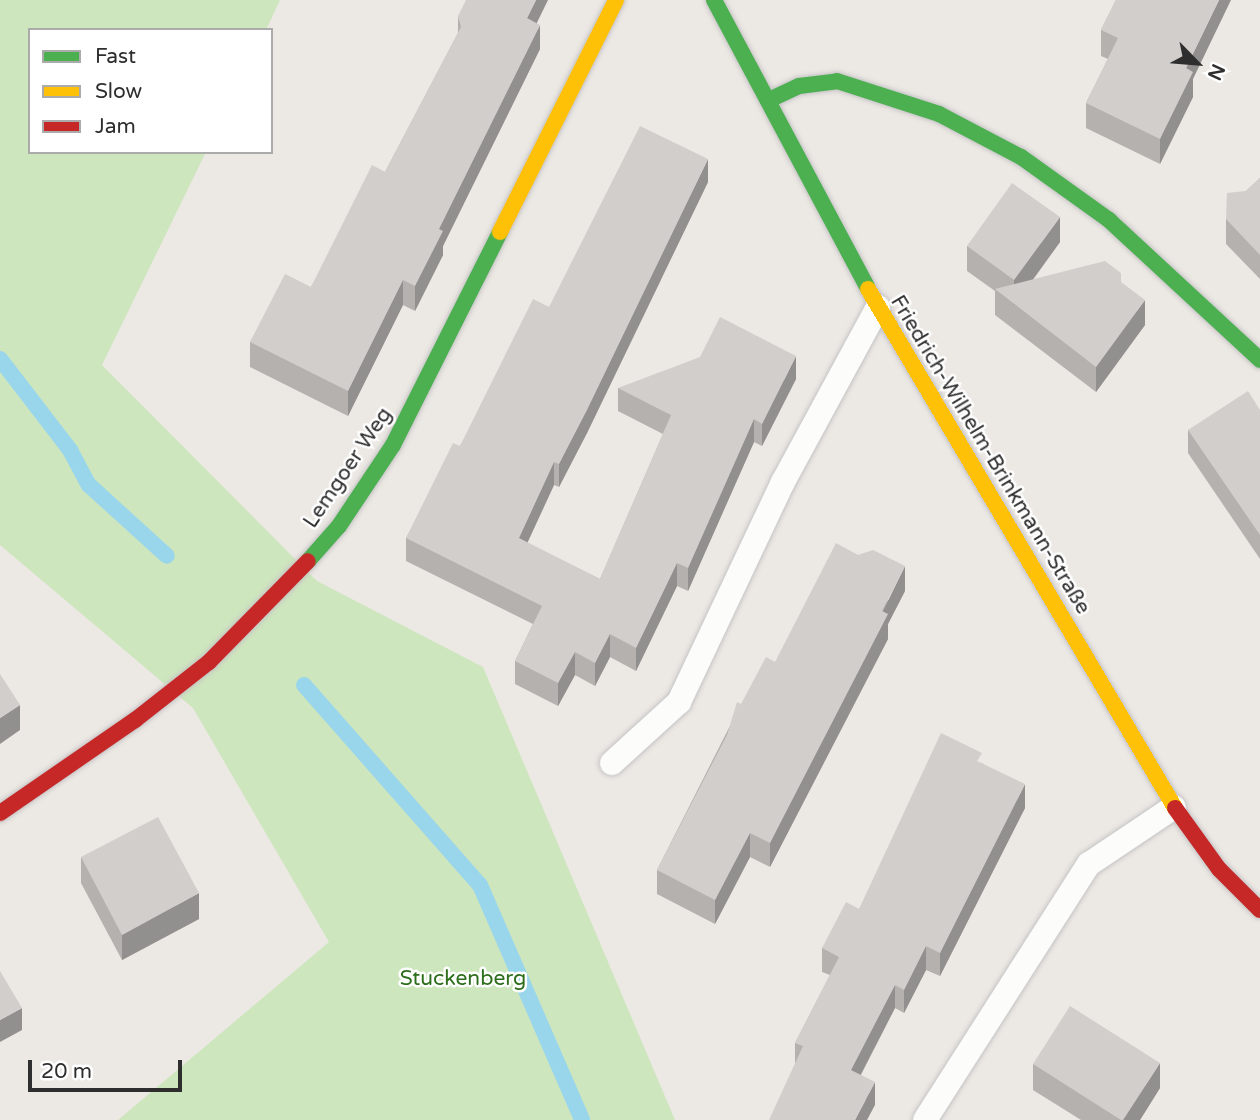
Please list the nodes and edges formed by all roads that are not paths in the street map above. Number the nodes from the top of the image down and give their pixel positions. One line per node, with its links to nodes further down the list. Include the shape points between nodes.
1 (616, 0): 8 (street, Lemgoer Weg, via 393,445 339,526 209,662 135,720)
2 (715, 0): 3 (street, Friedrich-Wilhelm-Brinkmann-Straße)
3 (769, 100): 4 (street, Friedrich-Wilhelm-Brinkmann-Straße); 5 (street, via 799,86 837,81 939,114 1021,158 1109,220)
4 (878, 307): 6 (lane, via 783,482 679,702); 7 (street, Friedrich-Wilhelm-Brinkmann-Straße)
5 (1260, 360)
6 (612, 763)
7 (1174, 807): 9 (street, Friedrich-Wilhelm-Brinkmann-Straße, via 1219,869); 10 (lane, via 1089,864)
8 (0, 813)
9 (1260, 909)
10 (925, 1120)

